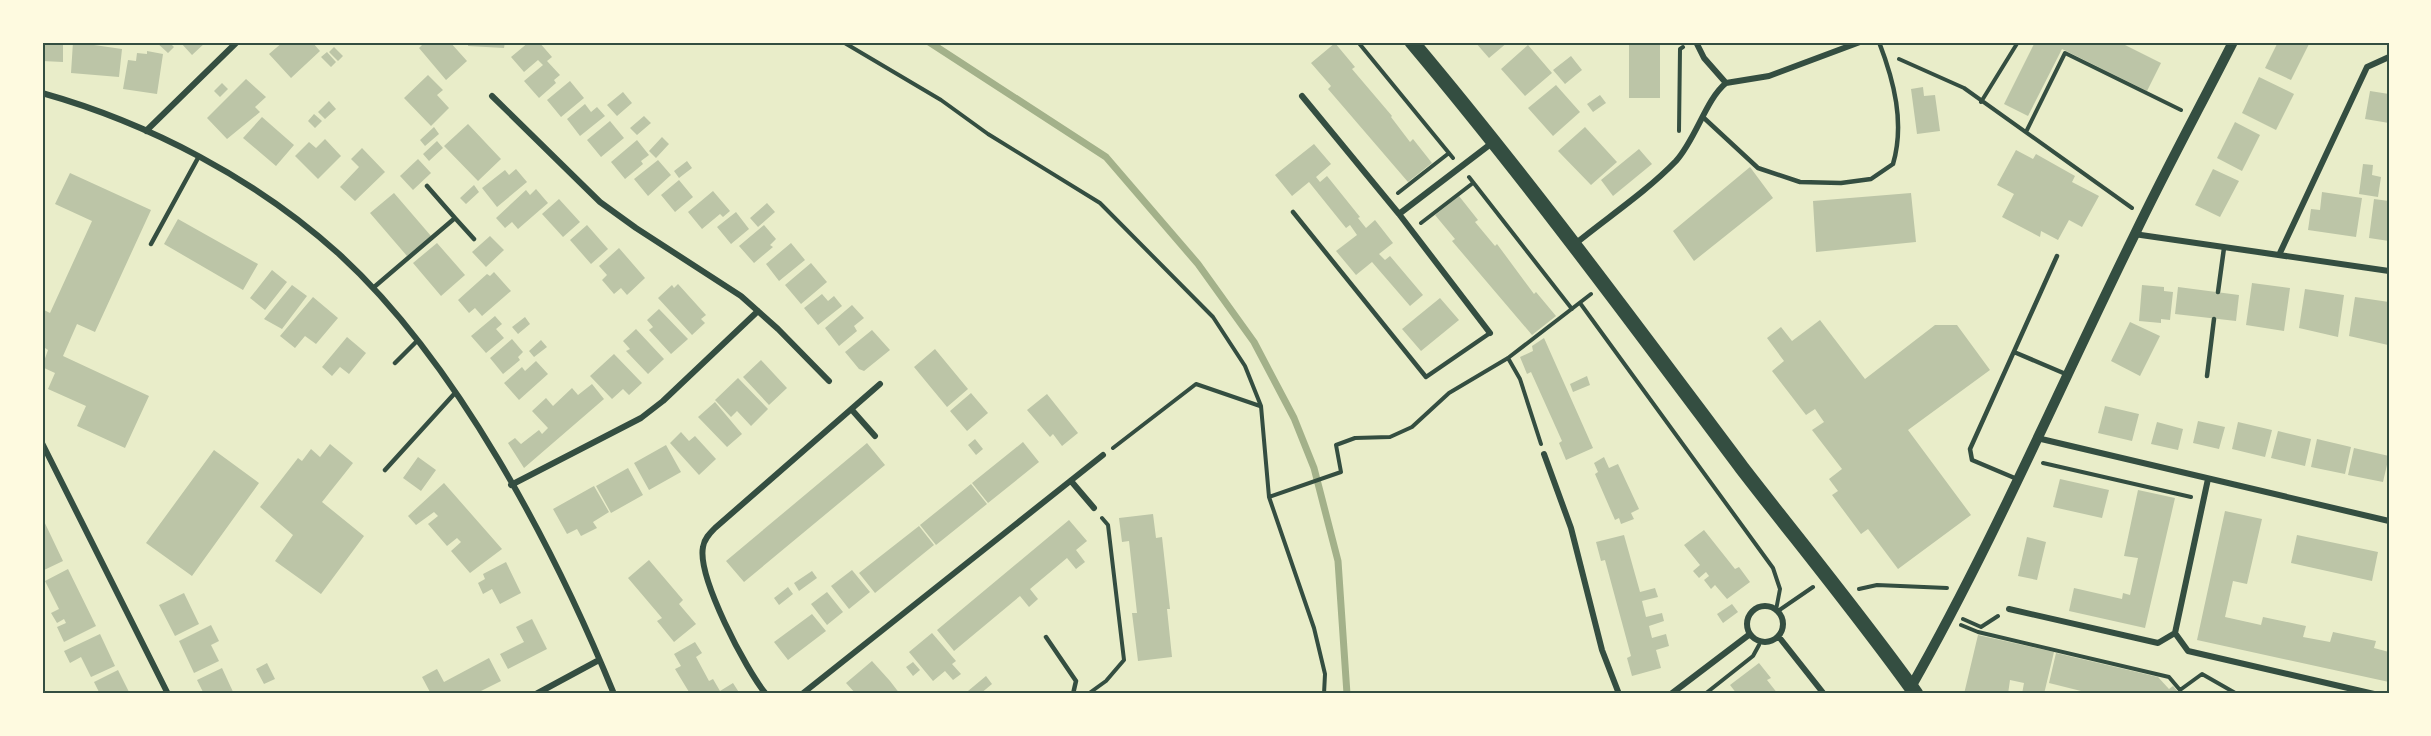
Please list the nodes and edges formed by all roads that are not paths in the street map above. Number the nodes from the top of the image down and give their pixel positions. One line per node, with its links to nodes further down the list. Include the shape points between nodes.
1 (237, 42): 13 (street)
2 (1412, 42): 14 (main road)
3 (1696, 42): 8 (street)
4 (1860, 42): 8 (street, via 1768,76)
5 (1879, 42): 12 (lane, via 1892,80 1899,122 1893,164 1871,179 1800,182 1758,168)
6 (2233, 42): 20 (street)
7 (2389, 57): 25 (street, via 2367,67)
8 (1726, 84): 12 (street)
9 (42, 93): 13 (street, via 91,107)
10 (492, 96): 30 (street, via 609,209 724,283)
11 (1302, 96): 18 (street)
12 (1704, 118): 23 (street, via 1681,155 1662,174)
13 (146, 132): 15 (street)
14 (1495, 141): 18 (street); 23 (main road)
15 (198, 158): 22 (lane); 28 (street, via 305,225)
16 (427, 186): 19 (lane)
17 (1293, 212): 32 (lane, via 1426,377)
18 (1399, 214): 32 (street)
19 (454, 218): 21 (lane); 28 (lane)
20 (2134, 234): 24 (street); 36 (street)
21 (474, 239)
22 (151, 244)
23 (1575, 244): 60 (main road)
24 (2224, 248): 25 (street); 29 (lane)
25 (2279, 255): 27 (street)
26 (2057, 256): 34 (lane)
27 (2389, 271)
28 (373, 288): 33 (street)
29 (2218, 292)
30 (758, 311): 38 (street); 51 (street, via 646,414)
31 (2214, 319): 37 (lane)
32 (1490, 333)
33 (417, 341): 35 (lane); 40 (street)
34 (2014, 352): 36 (lane); 48 (lane, via 1970,448 1972,460)
35 (395, 363)
36 (2068, 375): 43 (street)
37 (2207, 376)
38 (829, 381)
39 (880, 384): 41 (street)
40 (455, 393): 47 (lane); 51 (street)
41 (852, 410): 42 (street); 64 (street, via 715,528 702,548 706,571 729,634)
42 (875, 436)
43 (2037, 438): 48 (street); 49 (street)
44 (42, 443): 61 (street)
45 (1545, 453): 67 (street, via 1571,528 1602,651)
46 (1103, 455): 50 (street)
47 (385, 470)
48 (2017, 479): 60 (street)
49 (2208, 479): 53 (street); 55 (street)
50 (1071, 481): 52 (street); 65 (street)
51 (511, 484): 59 (street)
52 (1094, 508)
53 (2389, 521)
54 (2009, 609): 55 (street, via 2158,643)
55 (2175, 633): 70 (street, via 2188,651)
56 (1750, 634): 58 (street, via 1760,641); 58 (street, via 1747,623 1754,609 1768,606 1777,610 1784,623); 68 (street)
57 (1046, 637): 66 (lane, via 1076,681)
58 (1779, 637): 69 (street)
59 (599, 660): 62 (street); 63 (street)
60 (1912, 692)
61 (168, 694)
62 (536, 694)
63 (614, 694)
64 (766, 694)
65 (802, 694)
66 (1073, 694)
67 (1619, 694)
68 (1671, 694)
69 (1824, 694)
70 (2374, 694)

